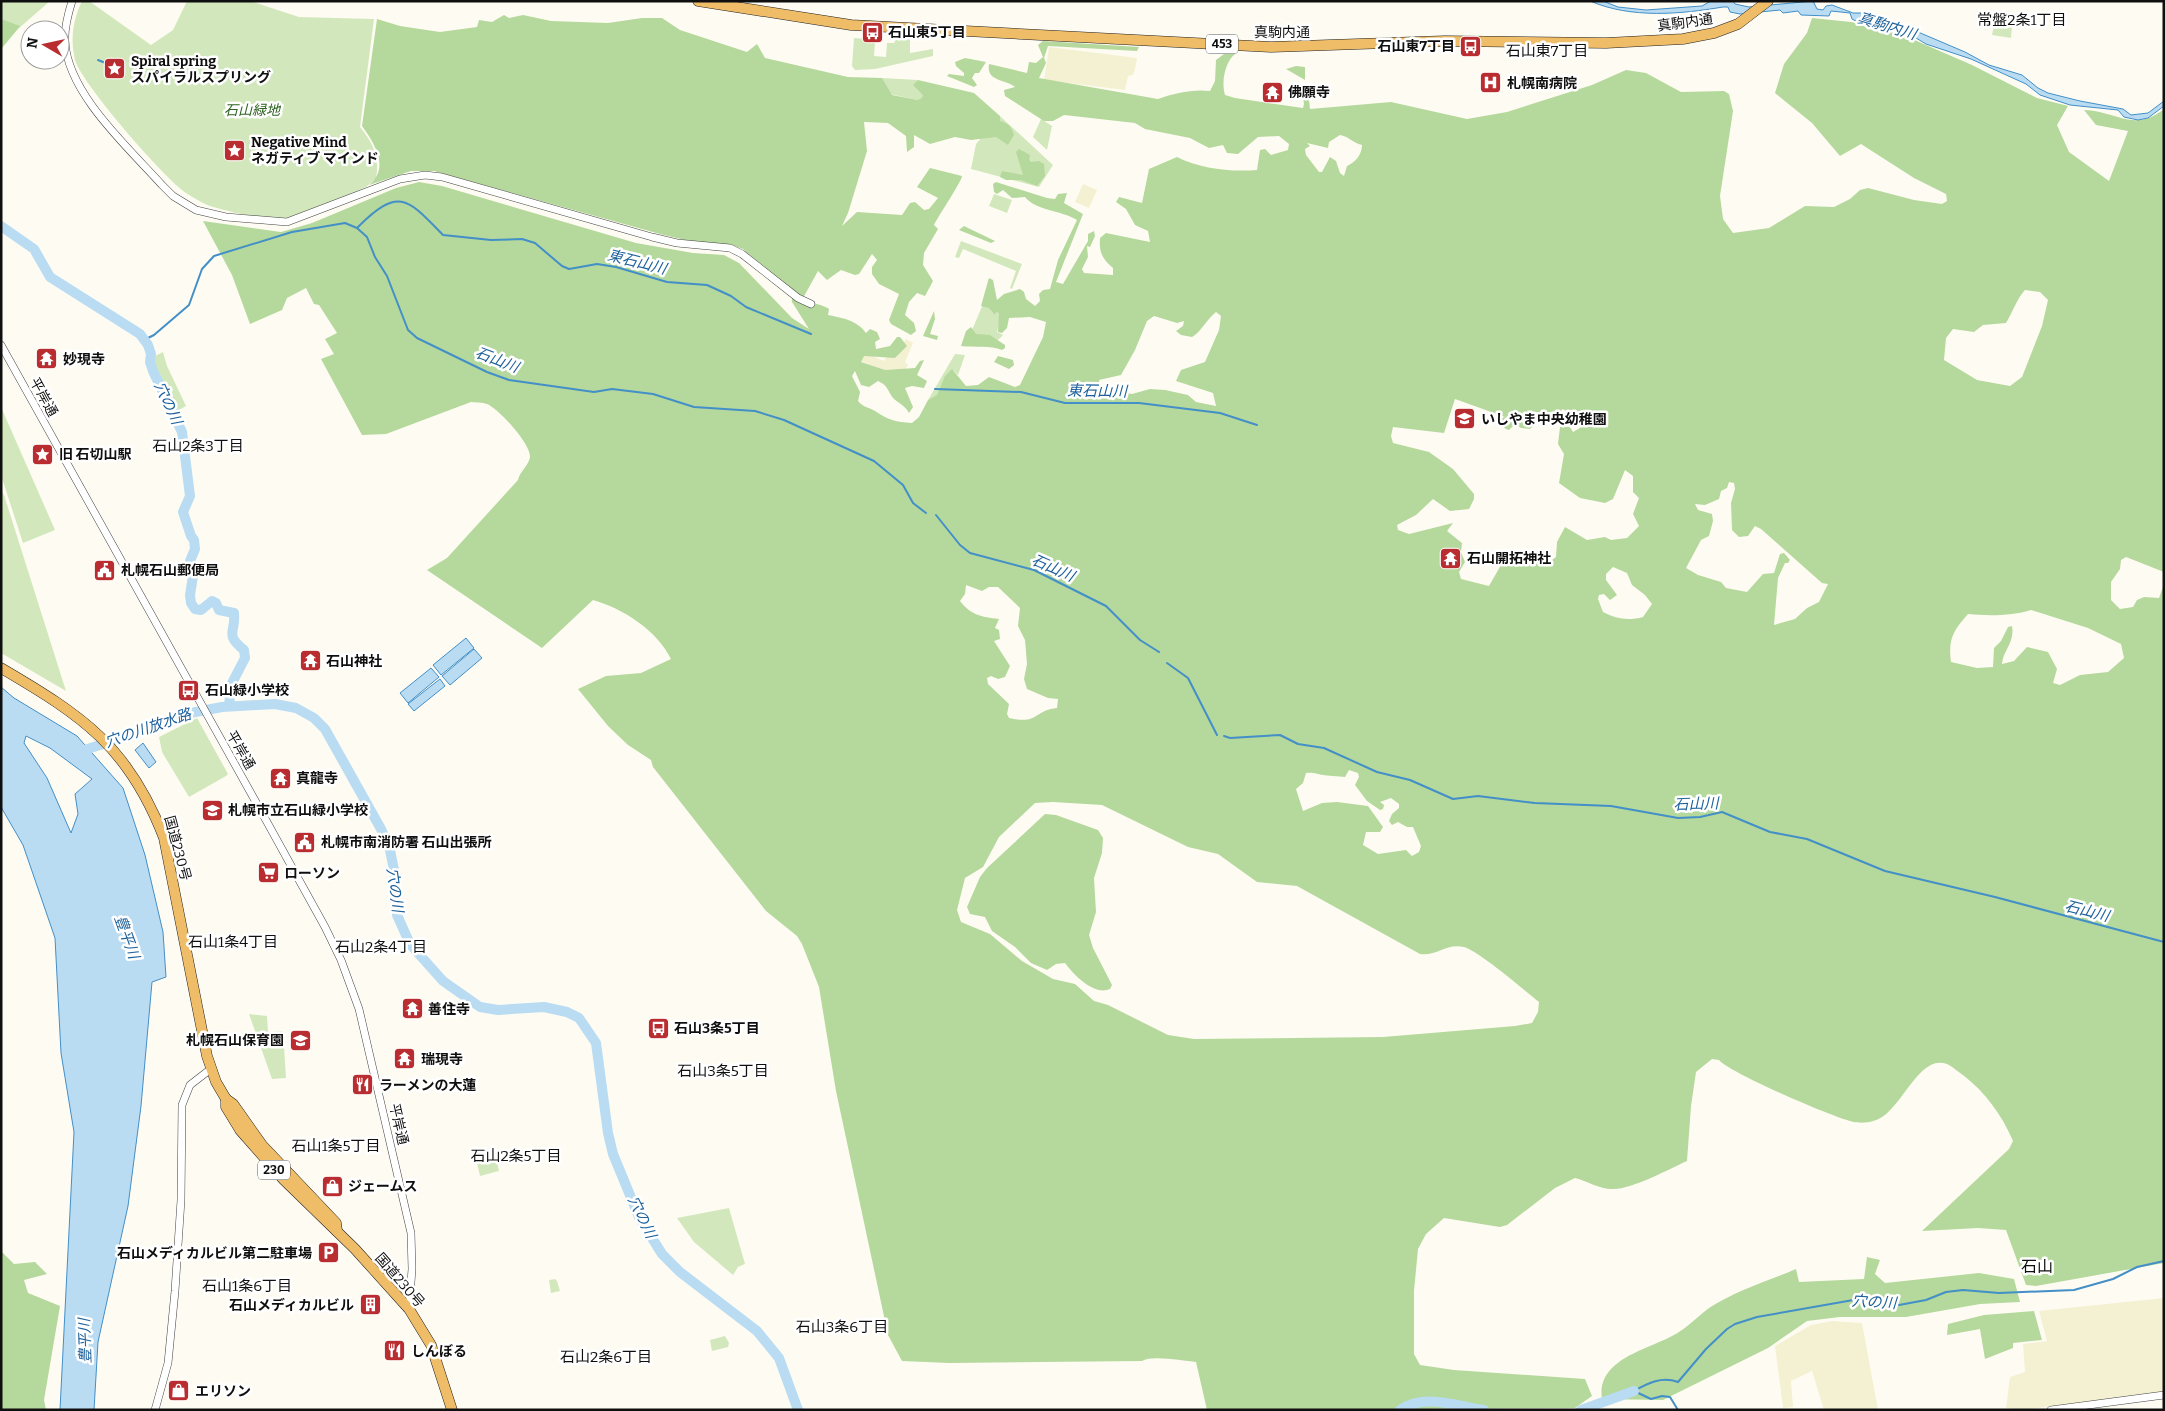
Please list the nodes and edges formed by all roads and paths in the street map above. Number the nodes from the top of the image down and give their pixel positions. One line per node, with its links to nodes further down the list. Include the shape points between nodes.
1 (72, 1): 4 (street, via 65,42 74,77 98,112 162,185 196,210 226,217 287,222 400,179 425,175 442,177 652,237 730,248)
2 (698, 1): 3 (highway, 真駒内通 / 453, via 850,25 1271,46 1445,41 1586,43 1701,36 1744,20)
3 (1768, 1)
4 (811, 304)
5 (1, 345): 8 (street, 平岸通, via 341,960 358,1007 410,1233)
6 (1, 668): 7 (highway, 国道230号 / 230, via 67,708 97,733 132,772 151,805 164,838)
7 (212, 1068): 8 (highway, 国道230号 / 230, via 226,1099 226,1107 258,1151); 10 (street, via 190,1085 182,1105 181,1200 175,1292 168,1363)
8 (409, 1310): 11 (highway, 国道230号 / 230, via 431,1345)
9 (2164, 1395): 12 (street)
10 (154, 1410)
11 (452, 1410)
12 (2050, 1410)

